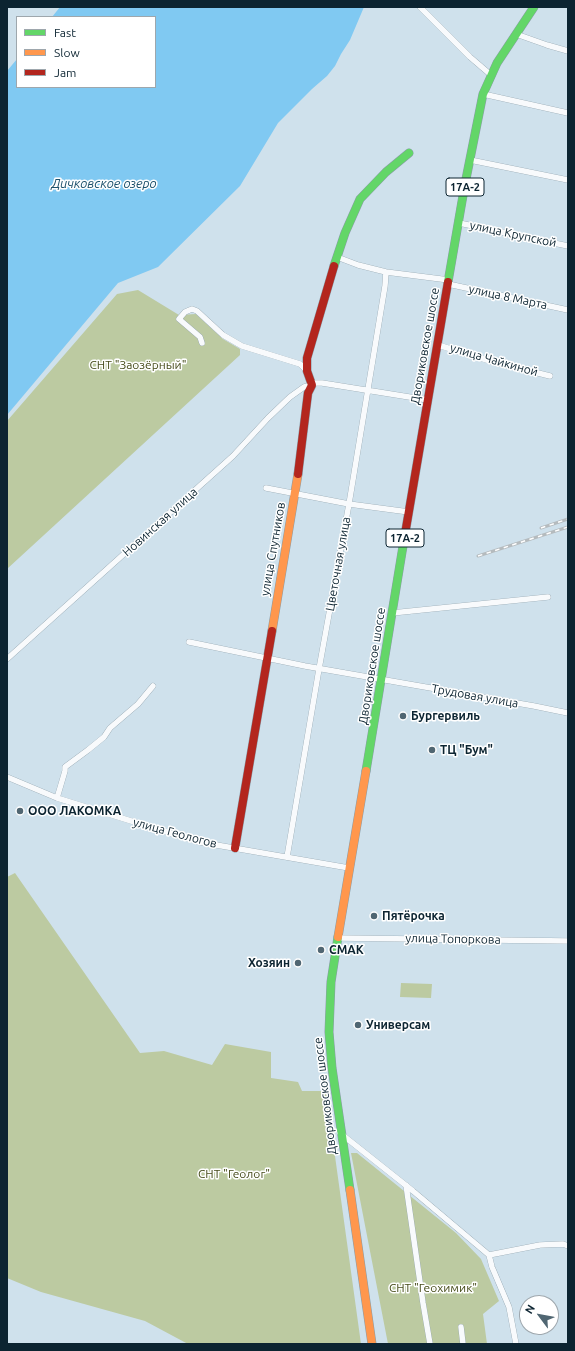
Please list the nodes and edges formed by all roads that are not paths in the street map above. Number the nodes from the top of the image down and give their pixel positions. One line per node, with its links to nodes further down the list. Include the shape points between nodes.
1 (420, 7): 5 (street)
2 (534, 7): 3 (main road, Двориковское шоссе / 17А-2)
3 (516, 34): 4 (street); 5 (main road, Двориковское шоссе / 17А-2)
4 (568, 51)
5 (491, 75): 6 (main road, Двориковское шоссе / 17А-2)
6 (483, 94): 7 (street); 9 (main road, Двориковское шоссе / 17А-2)
7 (568, 113)
8 (408, 153): 13 (main road, via 360,199)
9 (470, 160): 10 (street); 11 (main road, Двориковское шоссе / 17А-2)
10 (568, 180)
11 (459, 223): 12 (street, улица Крупской); 15 (main road, Двориковское шоссе / 17А-2)
12 (568, 246)
13 (337, 257): 14 (street, улица 8 Марта); 19 (main road, via 307,358)
14 (386, 272): 15 (street, улица 8 Марта); 22 (street, Цветочная улица)
15 (448, 282): 16 (street, улица 8 Марта); 18 (main road, Двориковское шоссе / 17А-2)
16 (568, 310)
17 (202, 343): 19 (street, via 200,337 179,319 192,309 242,346 300,364)
18 (438, 345): 20 (street, улица Чайкиной); 23 (main road, Двориковское шоссе / 17А-2)
19 (307, 371): 21 (main road)
20 (550, 376)
21 (312, 385): 22 (street, via 322,383); 25 (main road, улица Спутников, via 308,393); 32 (street, Новинская улица, via 304,387 290,397 228,461)
22 (368, 390): 23 (street); 26 (street, Цветочная улица)
23 (428, 400): 27 (main road, Двориковское шоссе / 17А-2)
24 (266, 488): 25 (street)
25 (295, 494): 26 (street); 31 (main road, улица Спутников)
26 (349, 504): 27 (street); 33 (street, Цветочная улица)
27 (409, 512): 29 (main road, Двориковское шоссе / 17А-2)
28 (548, 596): 29 (street)
29 (392, 613): 34 (main road, Двориковское шоссе / 17А-2)
30 (189, 642): 31 (street, Трудовая улица)
31 (267, 658): 33 (street, Трудовая улица); 39 (main road, улица Спутников)
32 (7, 659)
33 (318, 669): 34 (street, Трудовая улица); 40 (street, Цветочная улица)
34 (381, 680): 36 (street, Трудовая улица); 41 (main road, Двориковское шоссе / 17А-2)
35 (153, 686): 38 (street, via 104,736 65,767)
36 (568, 713)
37 (7, 777): 38 (street, улица Геологов)
38 (57, 798): 39 (street, улица Геологов, via 199,842)
39 (235, 848): 40 (street, улица Геологов)
40 (287, 857): 41 (street, улица Геологов)
41 (349, 868): 42 (main road, Двориковское шоссе)
42 (338, 938): 43 (street, улица Топоркова); 44 (main road, Двориковское шоссе, via 329,1032)
43 (568, 941)
44 (340, 1132): 45 (street); 49 (main road, Двориковское шоссе)
45 (406, 1185): 47 (street); 50 (street)
46 (568, 1246): 47 (street, via 540,1245)
47 (489, 1255): 52 (street, via 509,1307)
48 (461, 1327): 51 (street)
49 (372, 1344)
50 (430, 1344)
51 (463, 1344)
52 (516, 1344)

